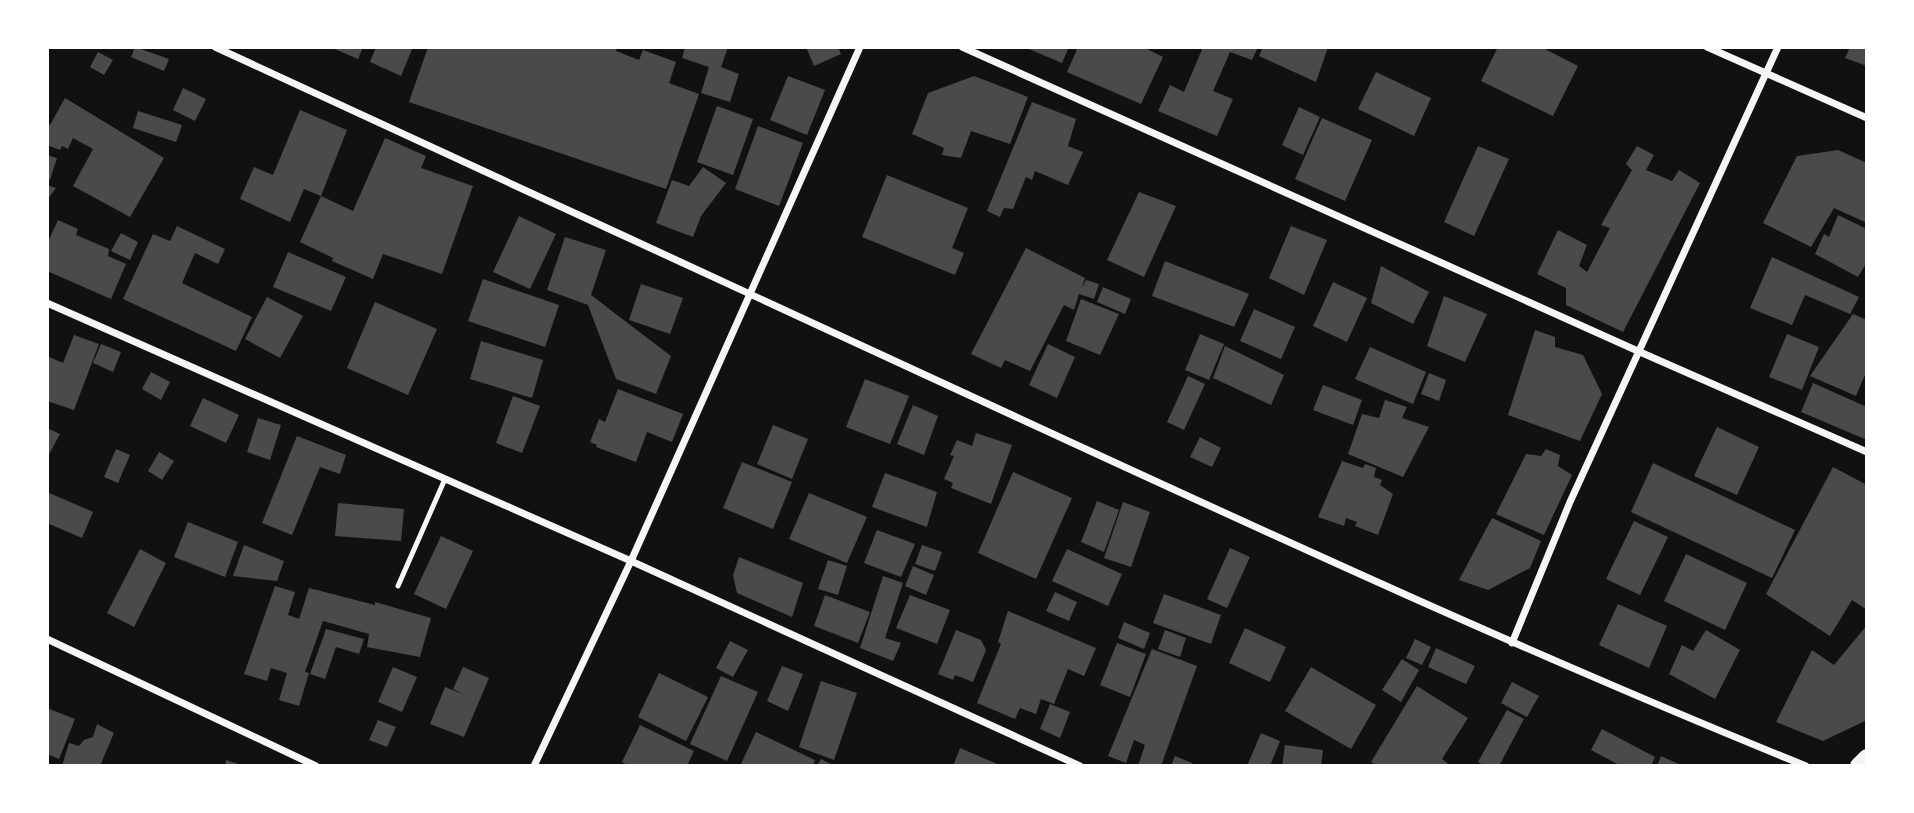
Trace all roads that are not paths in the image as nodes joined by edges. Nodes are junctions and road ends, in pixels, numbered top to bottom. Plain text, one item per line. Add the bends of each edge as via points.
1 (215, 47) edge
2 (860, 47) edge
3 (962, 47) edge
4 (1707, 47) edge
5 (1778, 47) edge
6 (1766, 74) junction
7 (1867, 118) edge
8 (749, 294) junction
9 (47, 303) edge
10 (1640, 352) junction
11 (1867, 452) edge
12 (445, 479) junction
13 (631, 561) junction
14 (398, 586) dead end
15 (47, 639) edge
16 (1512, 643) junction
17 (1867, 758) edge
18 (316, 766) edge
19 (534, 766) edge
20 (1080, 766) edge
21 (1806, 766) edge
22 (1859, 766) edge

1 - 8 street
2 - 8 street
3 - 10 street
4 - 6 street
5 - 6 street
6 - 7 street
6 - 10 street
8 - 13 street
8 - 16 street
9 - 12 street
10 - 11 street
10 - 16 street via 1570,502
12 - 13 street
12 - 14 lane
13 - 19 street
13 - 20 street
15 - 18 street
16 - 21 street
17 - 22 main road

